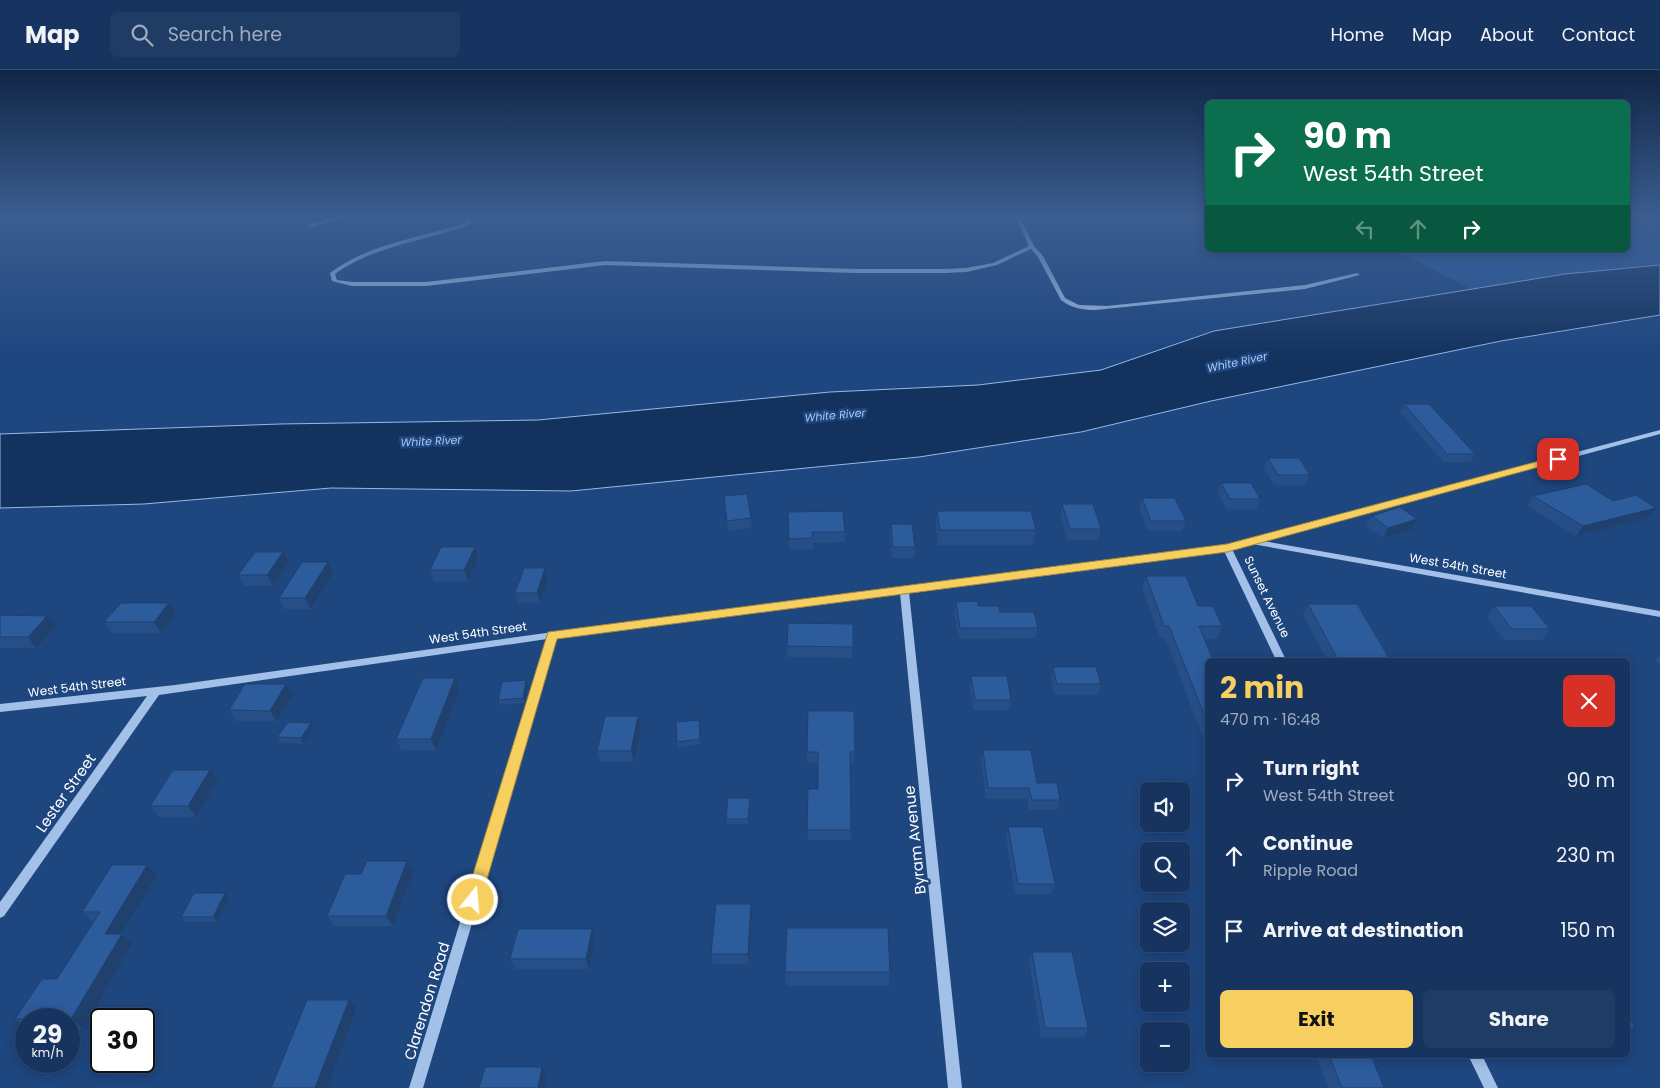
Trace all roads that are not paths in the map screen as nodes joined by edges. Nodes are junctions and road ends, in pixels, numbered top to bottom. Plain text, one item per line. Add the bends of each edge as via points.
1 (351, 263) edge
2 (998, 263) edge
3 (1043, 263) edge
4 (1357, 274) dead end
5 (1660, 432) edge
6 (1251, 542) junction
7 (1227, 548) junction
8 (904, 590) junction
9 (1660, 614) edge
10 (552, 636) junction
11 (1280, 658) edge
12 (156, 691) junction
13 (0, 708) edge
14 (0, 912) edge
15 (1476, 1058) edge
16 (416, 1088) edge
17 (955, 1088) edge
18 (1491, 1088) edge

1 - 2 street via 332,274 335,281 426,284 605,263 856,272 966,270
3 - 4 street via 1063,299 1082,308 1305,287
5 - 6 street, West 54th Street
6 - 7 street, West 54th Street
6 - 9 street, West 54th Street
7 - 8 street, West 54th Street
7 - 11 street, Sunset Avenue
8 - 10 street, West 54th Street
8 - 17 street, Byram Avenue
10 - 12 street, West 54th Street
10 - 16 street, Clarendon Road
12 - 13 street, West 54th Street
12 - 14 street, Lester Street
15 - 18 street

